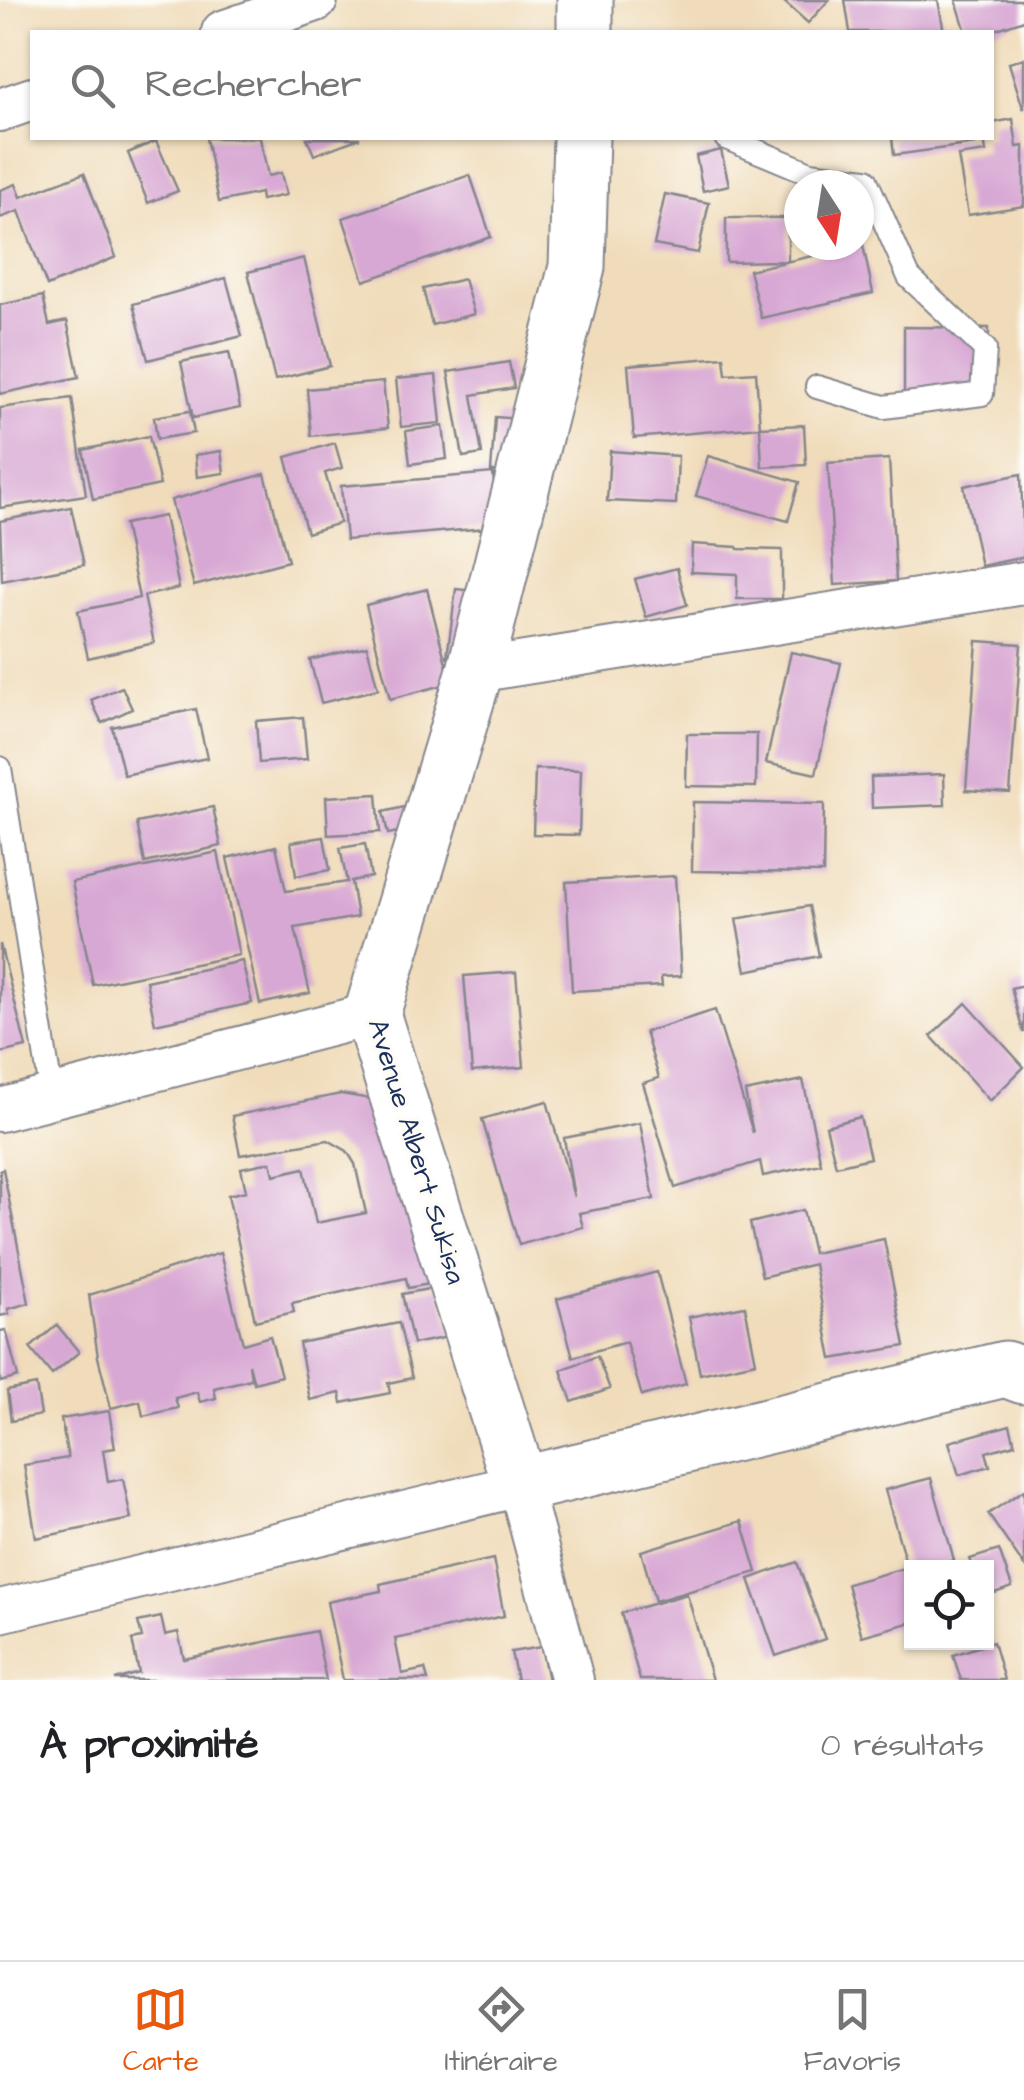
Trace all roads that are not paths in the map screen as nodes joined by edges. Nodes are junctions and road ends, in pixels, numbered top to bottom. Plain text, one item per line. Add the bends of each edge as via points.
1 (316, 0) edge
2 (586, 0) edge
3 (229, 30) edge
4 (584, 30) edge
5 (30, 100) edge
6 (0, 110) edge
7 (581, 140) edge
8 (731, 140) edge
9 (817, 387) dead end
10 (1024, 583) edge
11 (475, 670) junction
12 (0, 768) edge
13 (372, 1014) junction
14 (52, 1096) junction
15 (0, 1110) edge
16 (1024, 1376) edge
17 (520, 1485) junction
18 (0, 1611) edge
19 (572, 1680) edge

1 - 3 street
2 - 4 street
5 - 6 street
7 - 11 street, Avenue Albert Sukisa via 577,267
8 - 9 lane via 810,173 866,180 909,277 985,349 982,394 884,408
10 - 11 street
11 - 13 street, Avenue Albert Sukisa
12 - 14 lane
13 - 14 street
13 - 17 street, Avenue Albert Sukisa
14 - 15 street
16 - 17 street via 1005,1369
17 - 18 street
17 - 19 street

